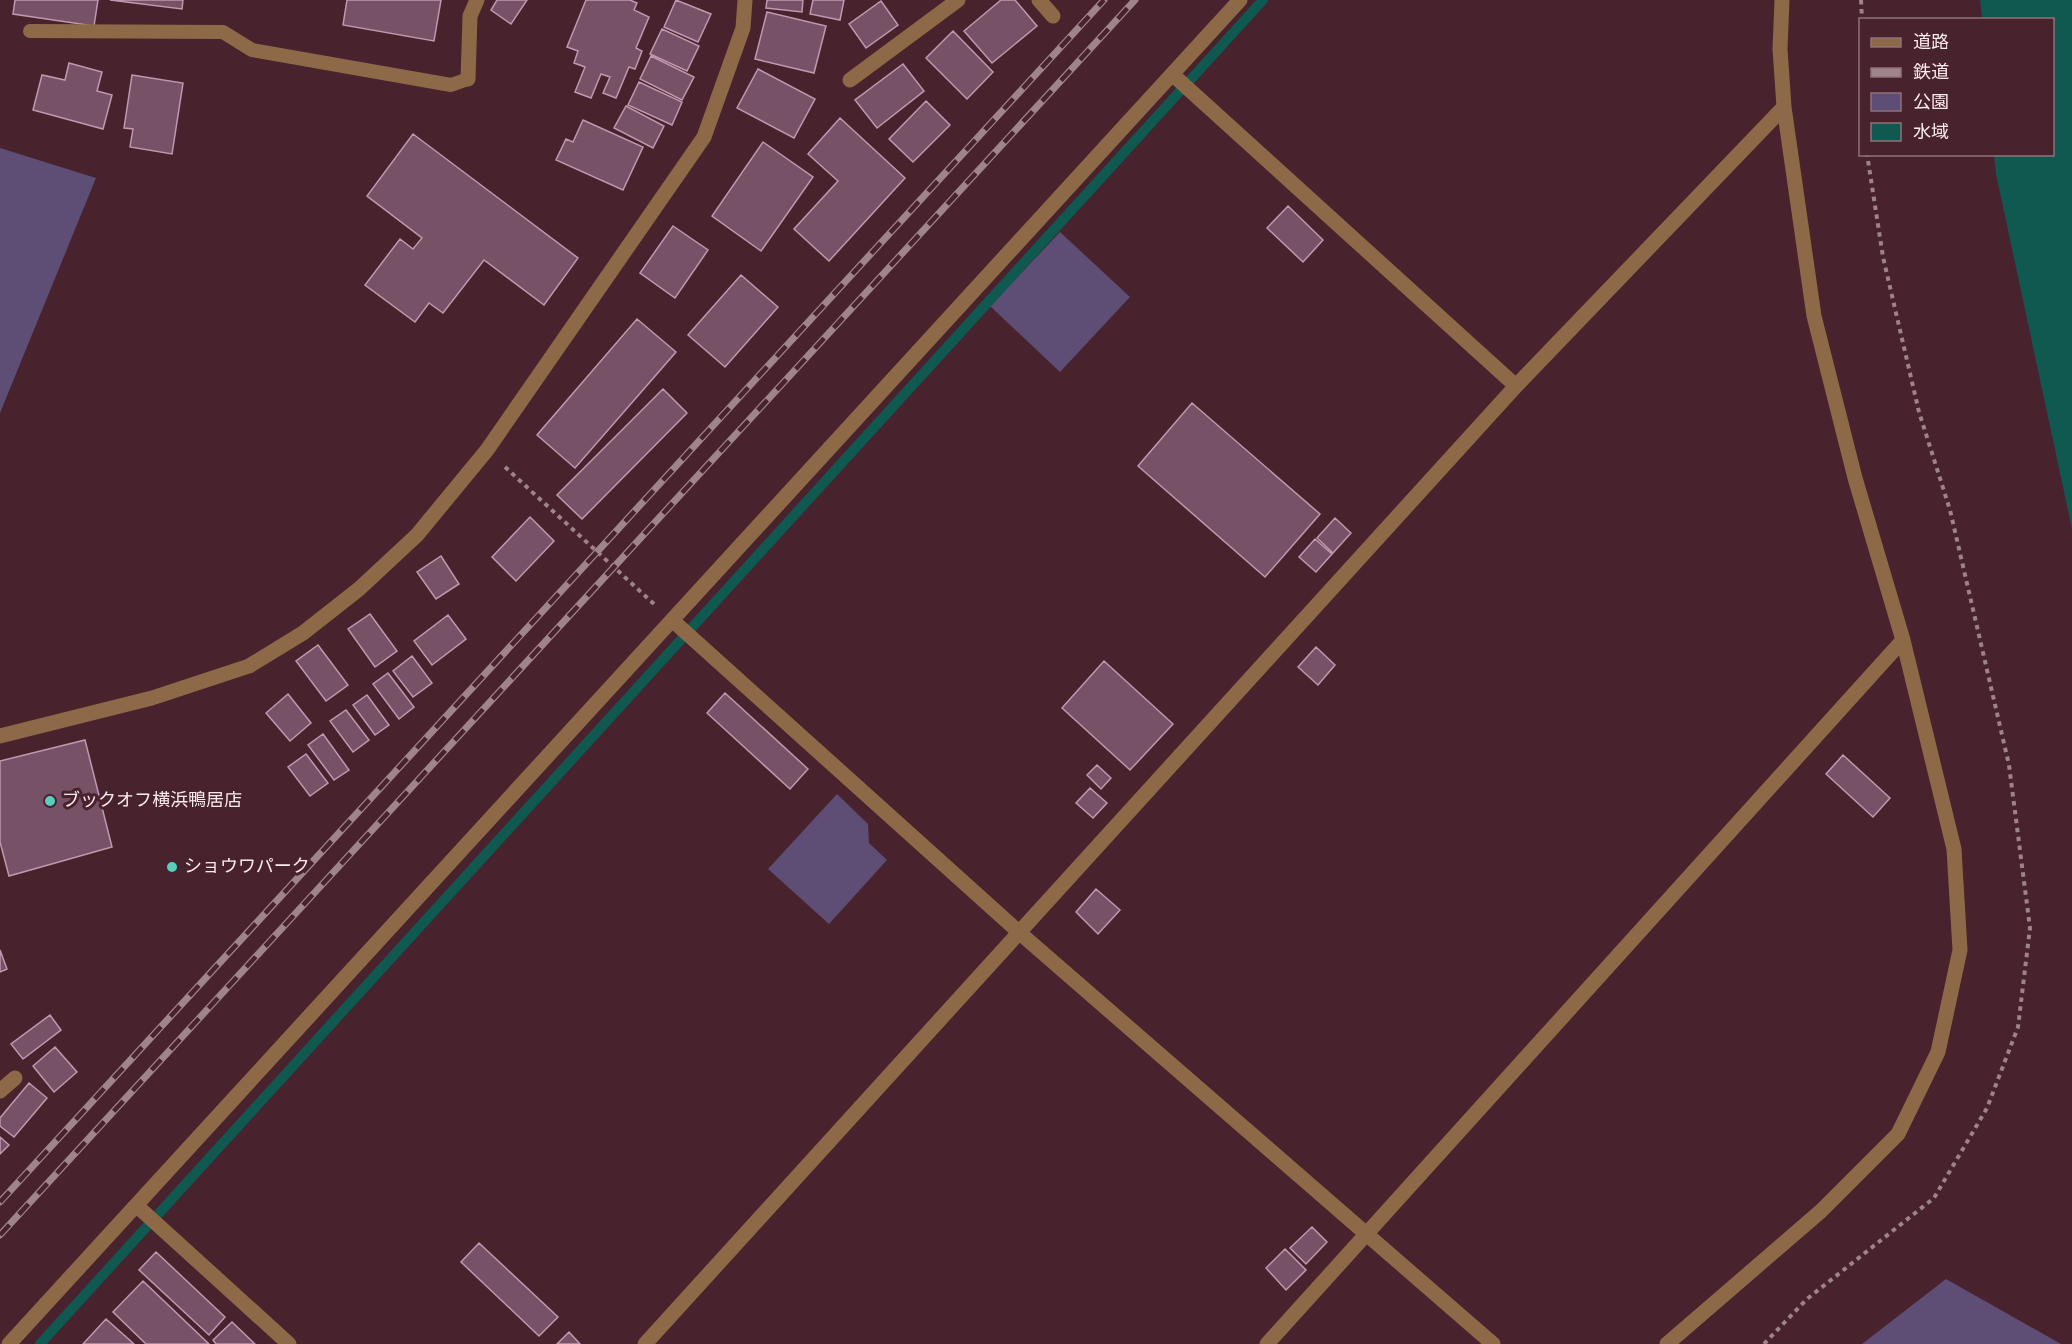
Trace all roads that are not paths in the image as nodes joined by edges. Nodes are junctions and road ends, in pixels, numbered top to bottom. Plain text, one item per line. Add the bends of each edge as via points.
1 (477, 0) edge
2 (745, 0) edge
3 (958, 0) edge
4 (1039, 0) edge
5 (1240, 0) edge
6 (1782, 0) edge
7 (1053, 16) dead end
8 (30, 31) dead end
9 (1173, 75) junction
10 (468, 79) joint
11 (850, 80) dead end
12 (1784, 107) junction
13 (1516, 386) junction
14 (674, 622) junction
15 (1902, 640) junction
16 (0, 736) edge
17 (1021, 934) junction
18 (15, 1078) dead end
19 (0, 1091) edge
20 (140, 1208) junction
21 (1365, 1235) junction
22 (9, 1344) edge
23 (289, 1344) edge
24 (645, 1344) edge
25 (1267, 1344) edge
26 (1492, 1344) edge
27 (1667, 1344) edge

1 - 10 street via 470,16
2 - 16 street via 743,28 704,137 487,450 417,535 359,589 303,633 249,666 152,698
3 - 11 street
4 - 7 street
5 - 9 street
6 - 12 street
8 - 10 lane via 223,32 252,50 451,85
9 - 13 street
9 - 14 street
12 - 13 street
12 - 15 street via 1814,316
13 - 17 street
14 - 17 street
14 - 20 street
15 - 21 street
15 - 27 street via 1954,849 1960,950 1938,1052 1898,1134 1821,1211
17 - 21 street
17 - 24 street
18 - 19 street
20 - 22 street
20 - 23 street
21 - 25 street
21 - 26 street

